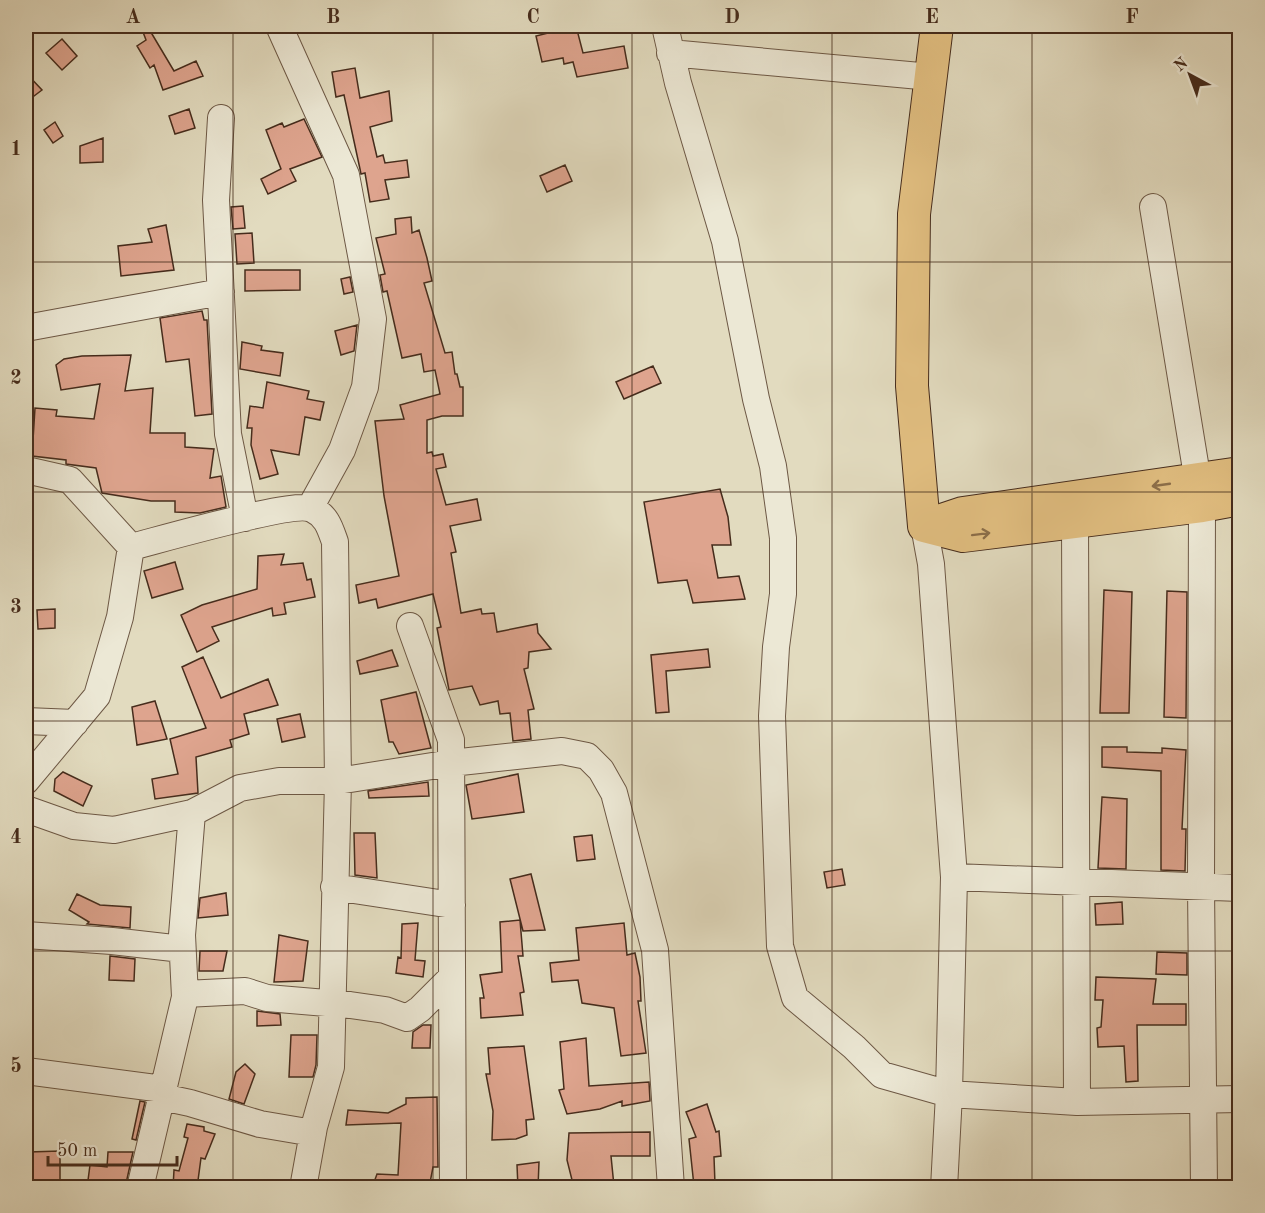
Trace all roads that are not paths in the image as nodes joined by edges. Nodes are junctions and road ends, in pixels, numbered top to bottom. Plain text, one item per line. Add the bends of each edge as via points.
1 (279, 26) edge
2 (665, 26) edge
3 (936, 26) edge
4 (670, 54) junction
5 (930, 77) junction
6 (221, 118) dead end
7 (1153, 207) dead end
8 (221, 292) junction
9 (26, 328) edge
10 (26, 470) edge
11 (1239, 473) edge
12 (1200, 493) junction
13 (1239, 499) edge
14 (310, 508) junction
15 (246, 518) junction
16 (1075, 522) junction
17 (924, 526) junction
18 (131, 547) junction
19 (410, 626) dead end
20 (26, 721) edge
21 (75, 723) junction
22 (451, 763) junction
23 (26, 781) edge
24 (338, 781) junction
25 (26, 809) edge
26 (192, 813) junction
27 (954, 877) junction
28 (1074, 883) junction
29 (1201, 886) junction
30 (334, 887) junction
31 (1239, 888) edge
32 (452, 905) junction
33 (26, 935) edge
34 (182, 949) junction
35 (452, 977) junction
36 (185, 993) junction
37 (330, 1001) junction
38 (26, 1071) edge
39 (163, 1093) junction
40 (949, 1094) junction
41 (1239, 1099) edge
42 (1204, 1100) junction
43 (1077, 1102) junction
44 (313, 1133) junction
45 (140, 1188) edge
46 (303, 1188) edge
47 (453, 1188) edge
48 (671, 1188) edge
49 (944, 1188) edge
50 (1204, 1188) edge

1 - 14 street via 346,175 373,319 365,387 342,450
2 - 4 street
3 - 5 main road
4 - 5 street
4 - 40 street via 725,241 773,466 783,538 783,594 772,716 780,946 795,998 882,1075
5 - 17 main road via 914,214 912,386
6 - 8 street via 216,200
7 - 12 street
8 - 9 street
8 - 15 street via 228,434
10 - 18 street via 70,480
11 - 12 main road
12 - 13 main road
12 - 16 main road
12 -> 17 main road via 963,513
12 - 29 street
14 - 15 street
14 - 24 street via 326,517 335,542
15 - 18 street
17 -> 16 main road via 963,536
16 - 28 street
17 - 27 street via 931,564
18 - 21 street via 120,617 97,696
19 - 22 street via 451,740
20 - 21 street
21 - 23 street
22 - 24 street
22 - 32 street
22 - 48 street via 562,751 587,756 601,770 614,793 655,950
24 - 26 street via 279,781 240,788
24 - 30 street
25 - 26 street via 74,826 114,830
26 - 34 street
27 - 28 street
27 - 40 street
28 - 29 street
28 - 43 street
29 - 31 street
29 - 42 street
30 - 32 street
30 - 37 street
32 - 35 street
33 - 34 street
34 - 36 street
35 - 37 street via 407,1018 385,1010
35 - 47 street
36 - 37 street via 245,991 267,998
36 - 39 street
37 - 44 street via 331,1067
38 - 39 street
39 - 44 street via 260,1124
39 - 45 street
40 - 43 street
40 - 49 street
41 - 42 street
42 - 43 street
42 - 50 street
44 - 46 street

